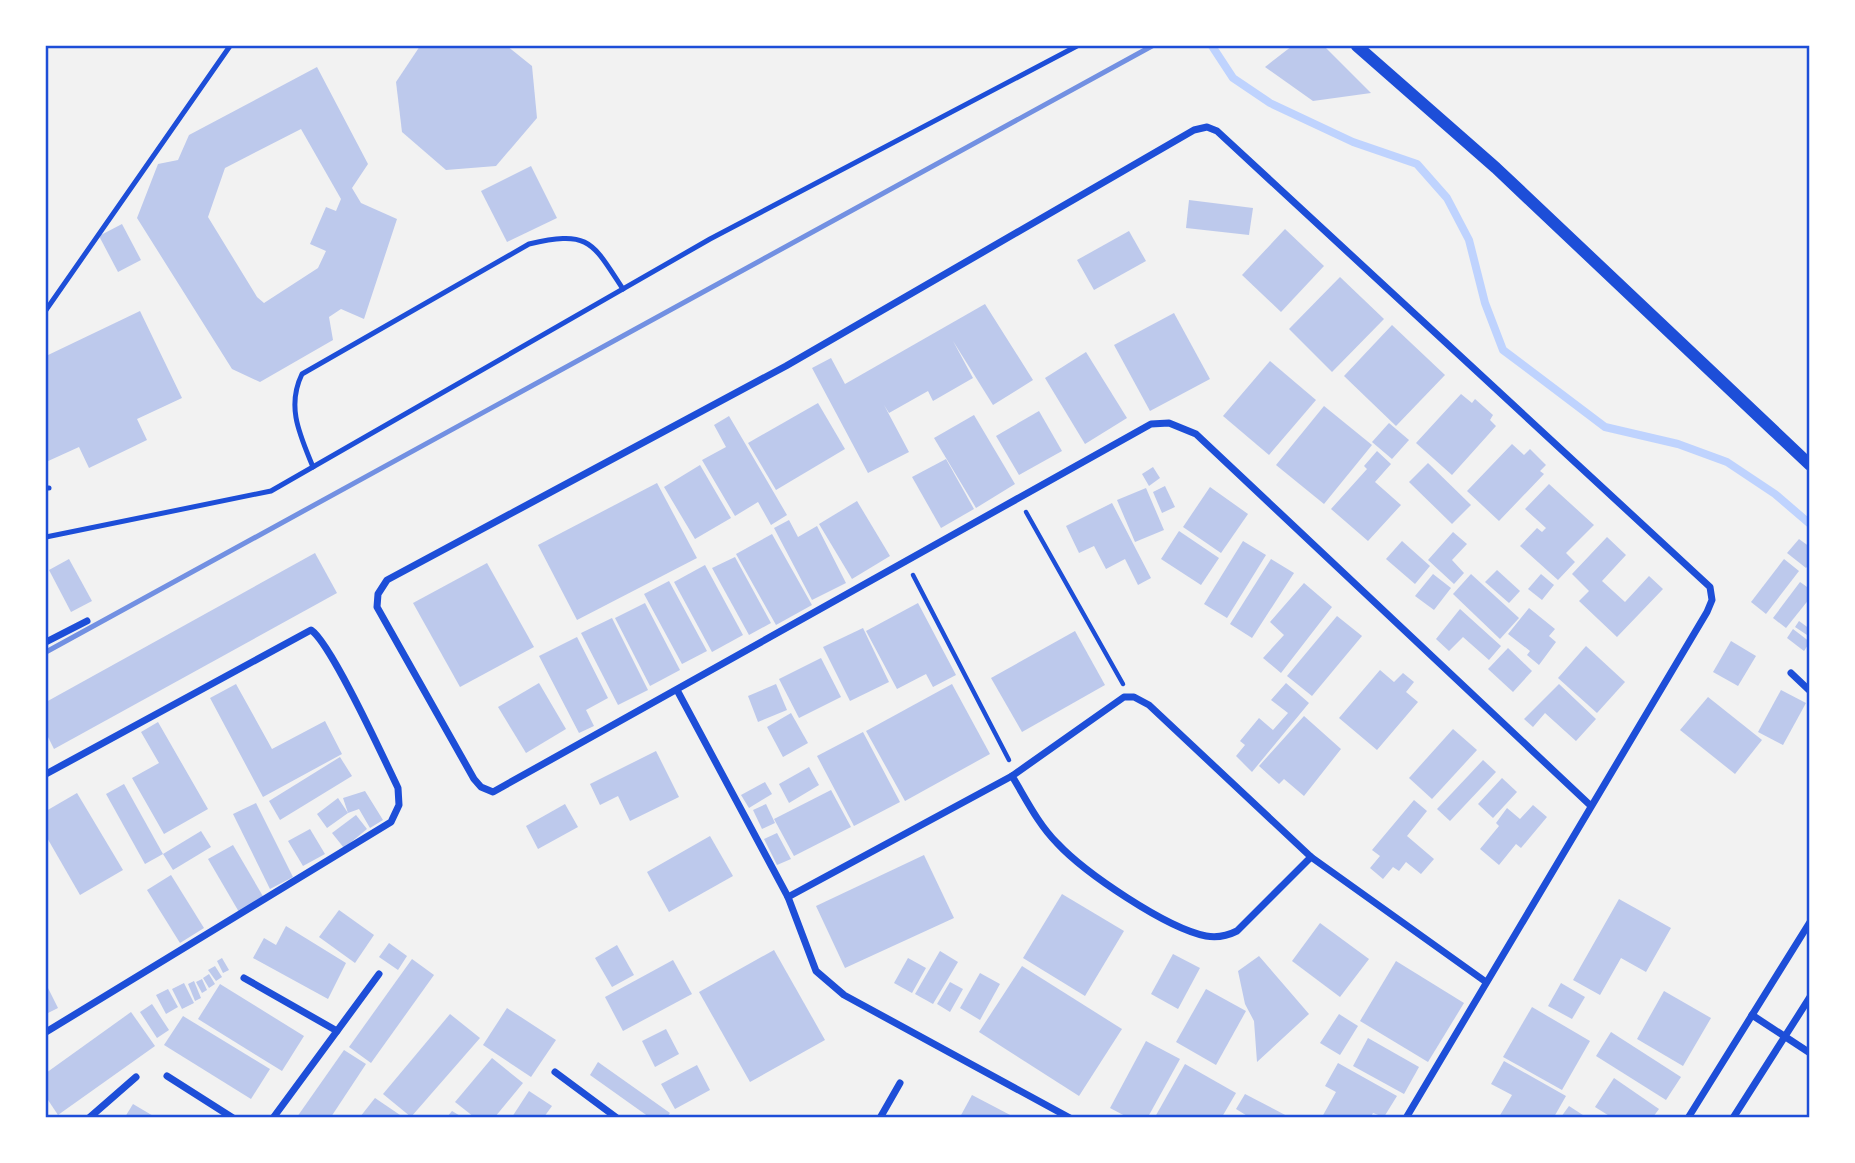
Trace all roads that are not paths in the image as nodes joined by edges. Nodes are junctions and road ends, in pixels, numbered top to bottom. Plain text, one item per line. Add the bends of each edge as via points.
1 (230, 46) edge
2 (1077, 46) edge
3 (1357, 46) edge
4 (623, 289) junction
5 (46, 310) edge
6 (1810, 466) edge
7 (313, 467) junction
8 (46, 537) edge
9 (87, 621) dead end
10 (46, 642) edge
11 (1791, 673) dead end
12 (677, 690) junction
13 (1810, 691) edge
14 (46, 774) edge
15 (1014, 775) junction
16 (1591, 806) junction
17 (1311, 857) junction
18 (788, 897) junction
19 (1810, 922) edge
20 (379, 974) dead end
21 (244, 978) dead end
22 (1486, 982) junction
23 (1810, 997) edge
24 (1752, 1015) junction
25 (337, 1031) junction
26 (46, 1032) edge
27 (1785, 1036) junction
28 (1810, 1053) edge
29 (555, 1072) dead end
30 (167, 1076) dead end
31 (136, 1077) dead end
32 (900, 1083) dead end
33 (89, 1118) edge
34 (233, 1118) edge
35 (273, 1118) edge
36 (617, 1118) edge
37 (880, 1118) edge
38 (1070, 1118) edge
39 (1406, 1118) edge
40 (1688, 1118) edge
41 (1733, 1118) edge

1 - 5 lane
2 - 4 lane
3 - 6 street via 1496,168
4 - 7 lane
4 - 7 lane via 594,246 555,238 529,244 326,360 302,374 294,389 294,418
7 - 8 lane via 271,491
9 - 10 street
11 - 13 street
12 - 16 street via 1151,424 1181,426 1196,434
12 - 16 street via 493,792 474,779 377,607 378,594 387,580 786,366 1194,130 1207,127 1217,131 1710,587 1712,600
12 - 18 street
14 - 26 street via 311,630 337,666 398,788 399,805 391,822
15 - 17 street via 1130,697 1149,705
15 - 17 street via 1043,828 1084,867 1135,902 1203,936 1221,937 1237,931
15 - 18 street
16 - 22 street
17 - 22 street
18 - 38 street via 816,971 830,985
19 - 24 street
20 - 25 street
21 - 25 street
22 - 39 street
23 - 27 street
24 - 27 street
24 - 40 street
25 - 35 street
27 - 28 street
27 - 41 street
29 - 36 street
30 - 34 street
31 - 33 street
32 - 37 street

